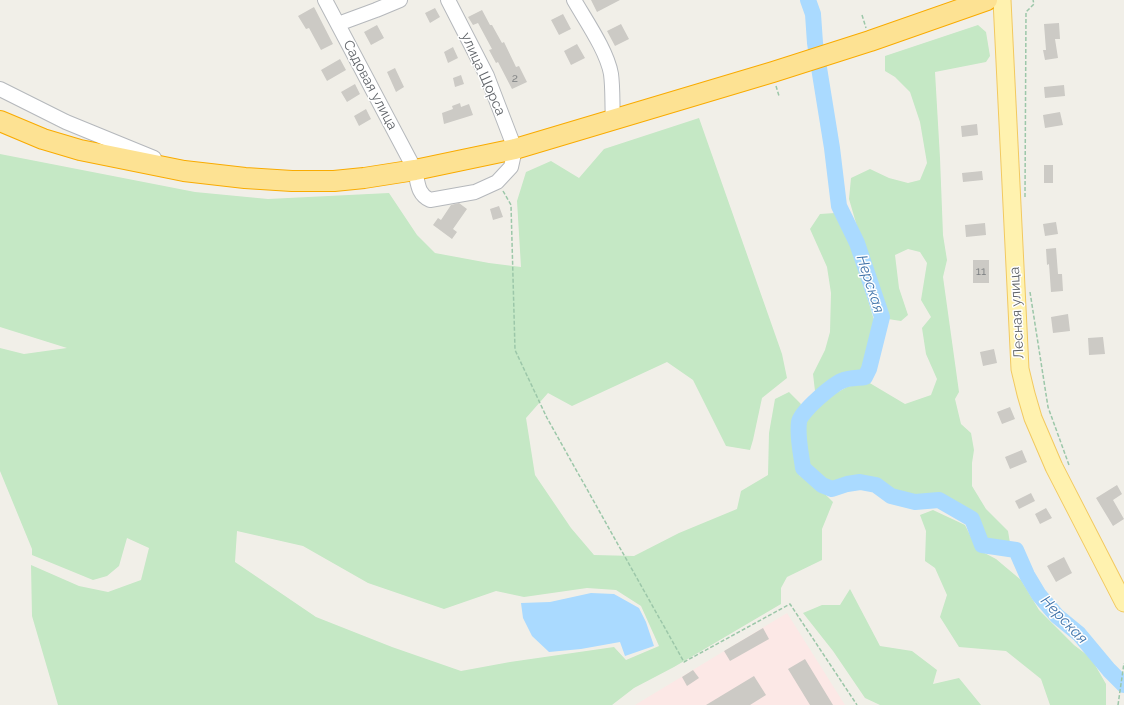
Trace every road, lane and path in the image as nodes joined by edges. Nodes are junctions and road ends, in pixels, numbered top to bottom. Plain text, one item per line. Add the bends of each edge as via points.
1 (325, 0) edge
2 (400, 0) edge
3 (448, 0) edge
4 (574, 0) edge
5 (987, 0) edge
6 (1002, 0) edge
7 (1033, 0) edge
8 (338, 24) junction
9 (0, 89) edge
10 (613, 120) junction
11 (0, 121) edge
12 (515, 149) junction
13 (415, 170) junction
14 (184, 171) junction
15 (498, 182) junction
16 (1026, 199) dead end
17 (1030, 292) dead end
18 (1069, 465) dead end
19 (1124, 602) edge
20 (1124, 663) edge
21 (857, 705) edge
22 (1118, 705) edge

1 - 8 street, Садовая улица
2 - 8 street
3 - 12 street, улица Щорса via 487,76
4 - 10 street via 608,62
5 - 10 highway via 870,41
6 - 19 main road, Лесная улица via 1020,370 1033,418 1054,467
7 - 16 path via 1034,4 1026,12
8 - 13 street, Садовая улица
9 - 14 street via 66,122
10 - 12 highway
11 - 14 highway via 43,139 80,150
12 - 13 highway
12 - 15 street via 511,167
13 - 14 highway via 334,182 245,178
13 - 15 street, Садовая улица via 420,191 430,200 475,192
15 - 21 path via 511,205 515,350 547,418 684,662 790,604
17 - 18 path via 1048,407
20 - 22 path

